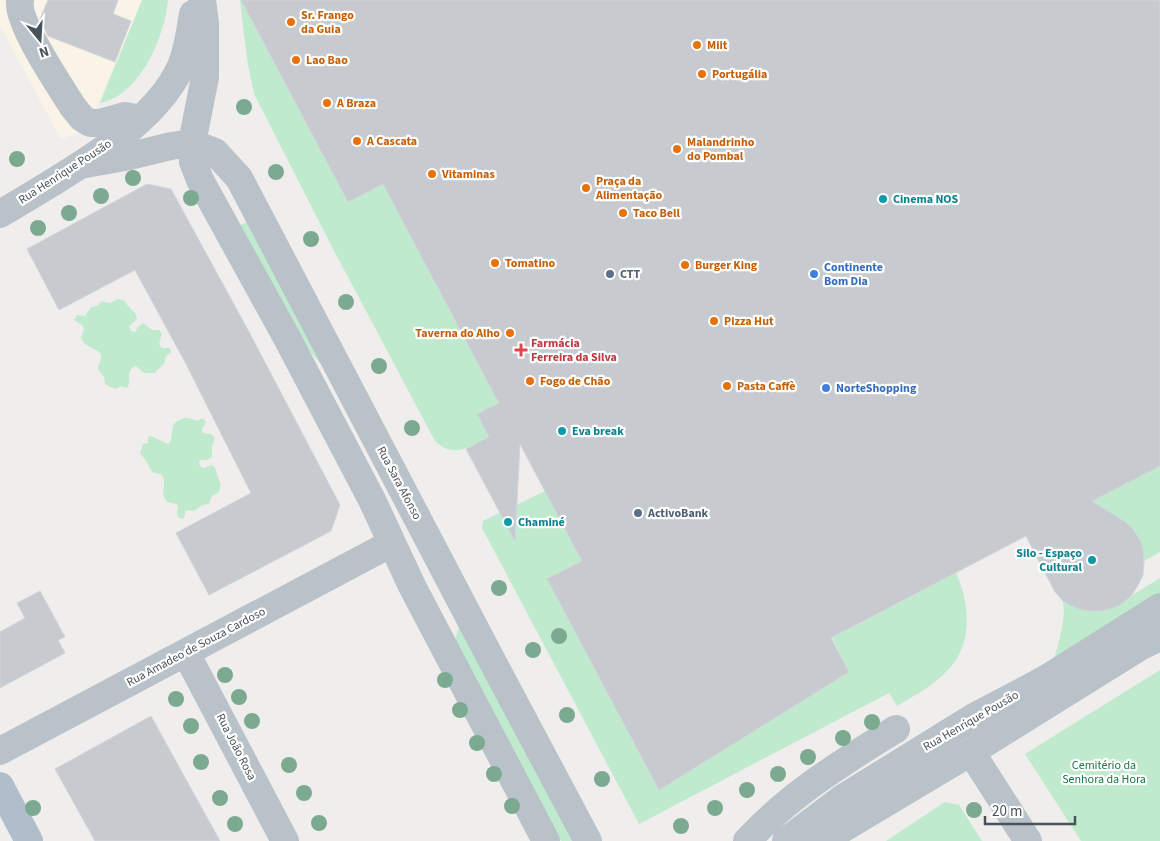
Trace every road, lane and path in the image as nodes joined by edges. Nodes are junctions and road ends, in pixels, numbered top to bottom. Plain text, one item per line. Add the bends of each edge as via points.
1 (20, 0) edge
2 (194, 0) edge
3 (202, 0) edge
4 (140, 119) junction
5 (192, 143) junction
6 (80, 165) junction
7 (0, 214) edge
8 (392, 543) junction
9 (1160, 607) edge
10 (1160, 637) edge
11 (186, 653) junction
12 (896, 729) dead end
13 (0, 752) edge
14 (971, 752) junction
15 (0, 786) edge
16 (29, 841) edge
17 (285, 841) edge
18 (546, 841) edge
19 (588, 841) edge
20 (747, 841) edge
21 (786, 841) edge
22 (822, 841) edge
23 (1028, 841) edge

1 - 4 street via 24,22 82,118 90,123 125,116
2 - 4 street, Rua Henrique Pousão via 182,66 170,87
3 - 5 street via 205,77
4 - 6 street, Rua Henrique Pousão
5 - 6 street
5 - 8 street via 193,162 200,180 291,346
5 - 19 street, Rua Sara Afonso via 215,152 239,178
6 - 7 street, Rua Henrique Pousão
8 - 11 street, Rua Amadeo de Souza Cardoso
8 - 18 street
9 - 21 street, Rua Henrique Pousão via 1044,680 974,717 897,764 843,798
10 - 14 street, Rua Henrique Pousão
11 - 13 street, Rua Amadeo de Souza Cardoso
11 - 17 street, Rua João Rosa
12 - 20 street via 817,780 759,827
14 - 22 street, Rua Henrique Pousão
14 - 23 street
15 - 16 main road

